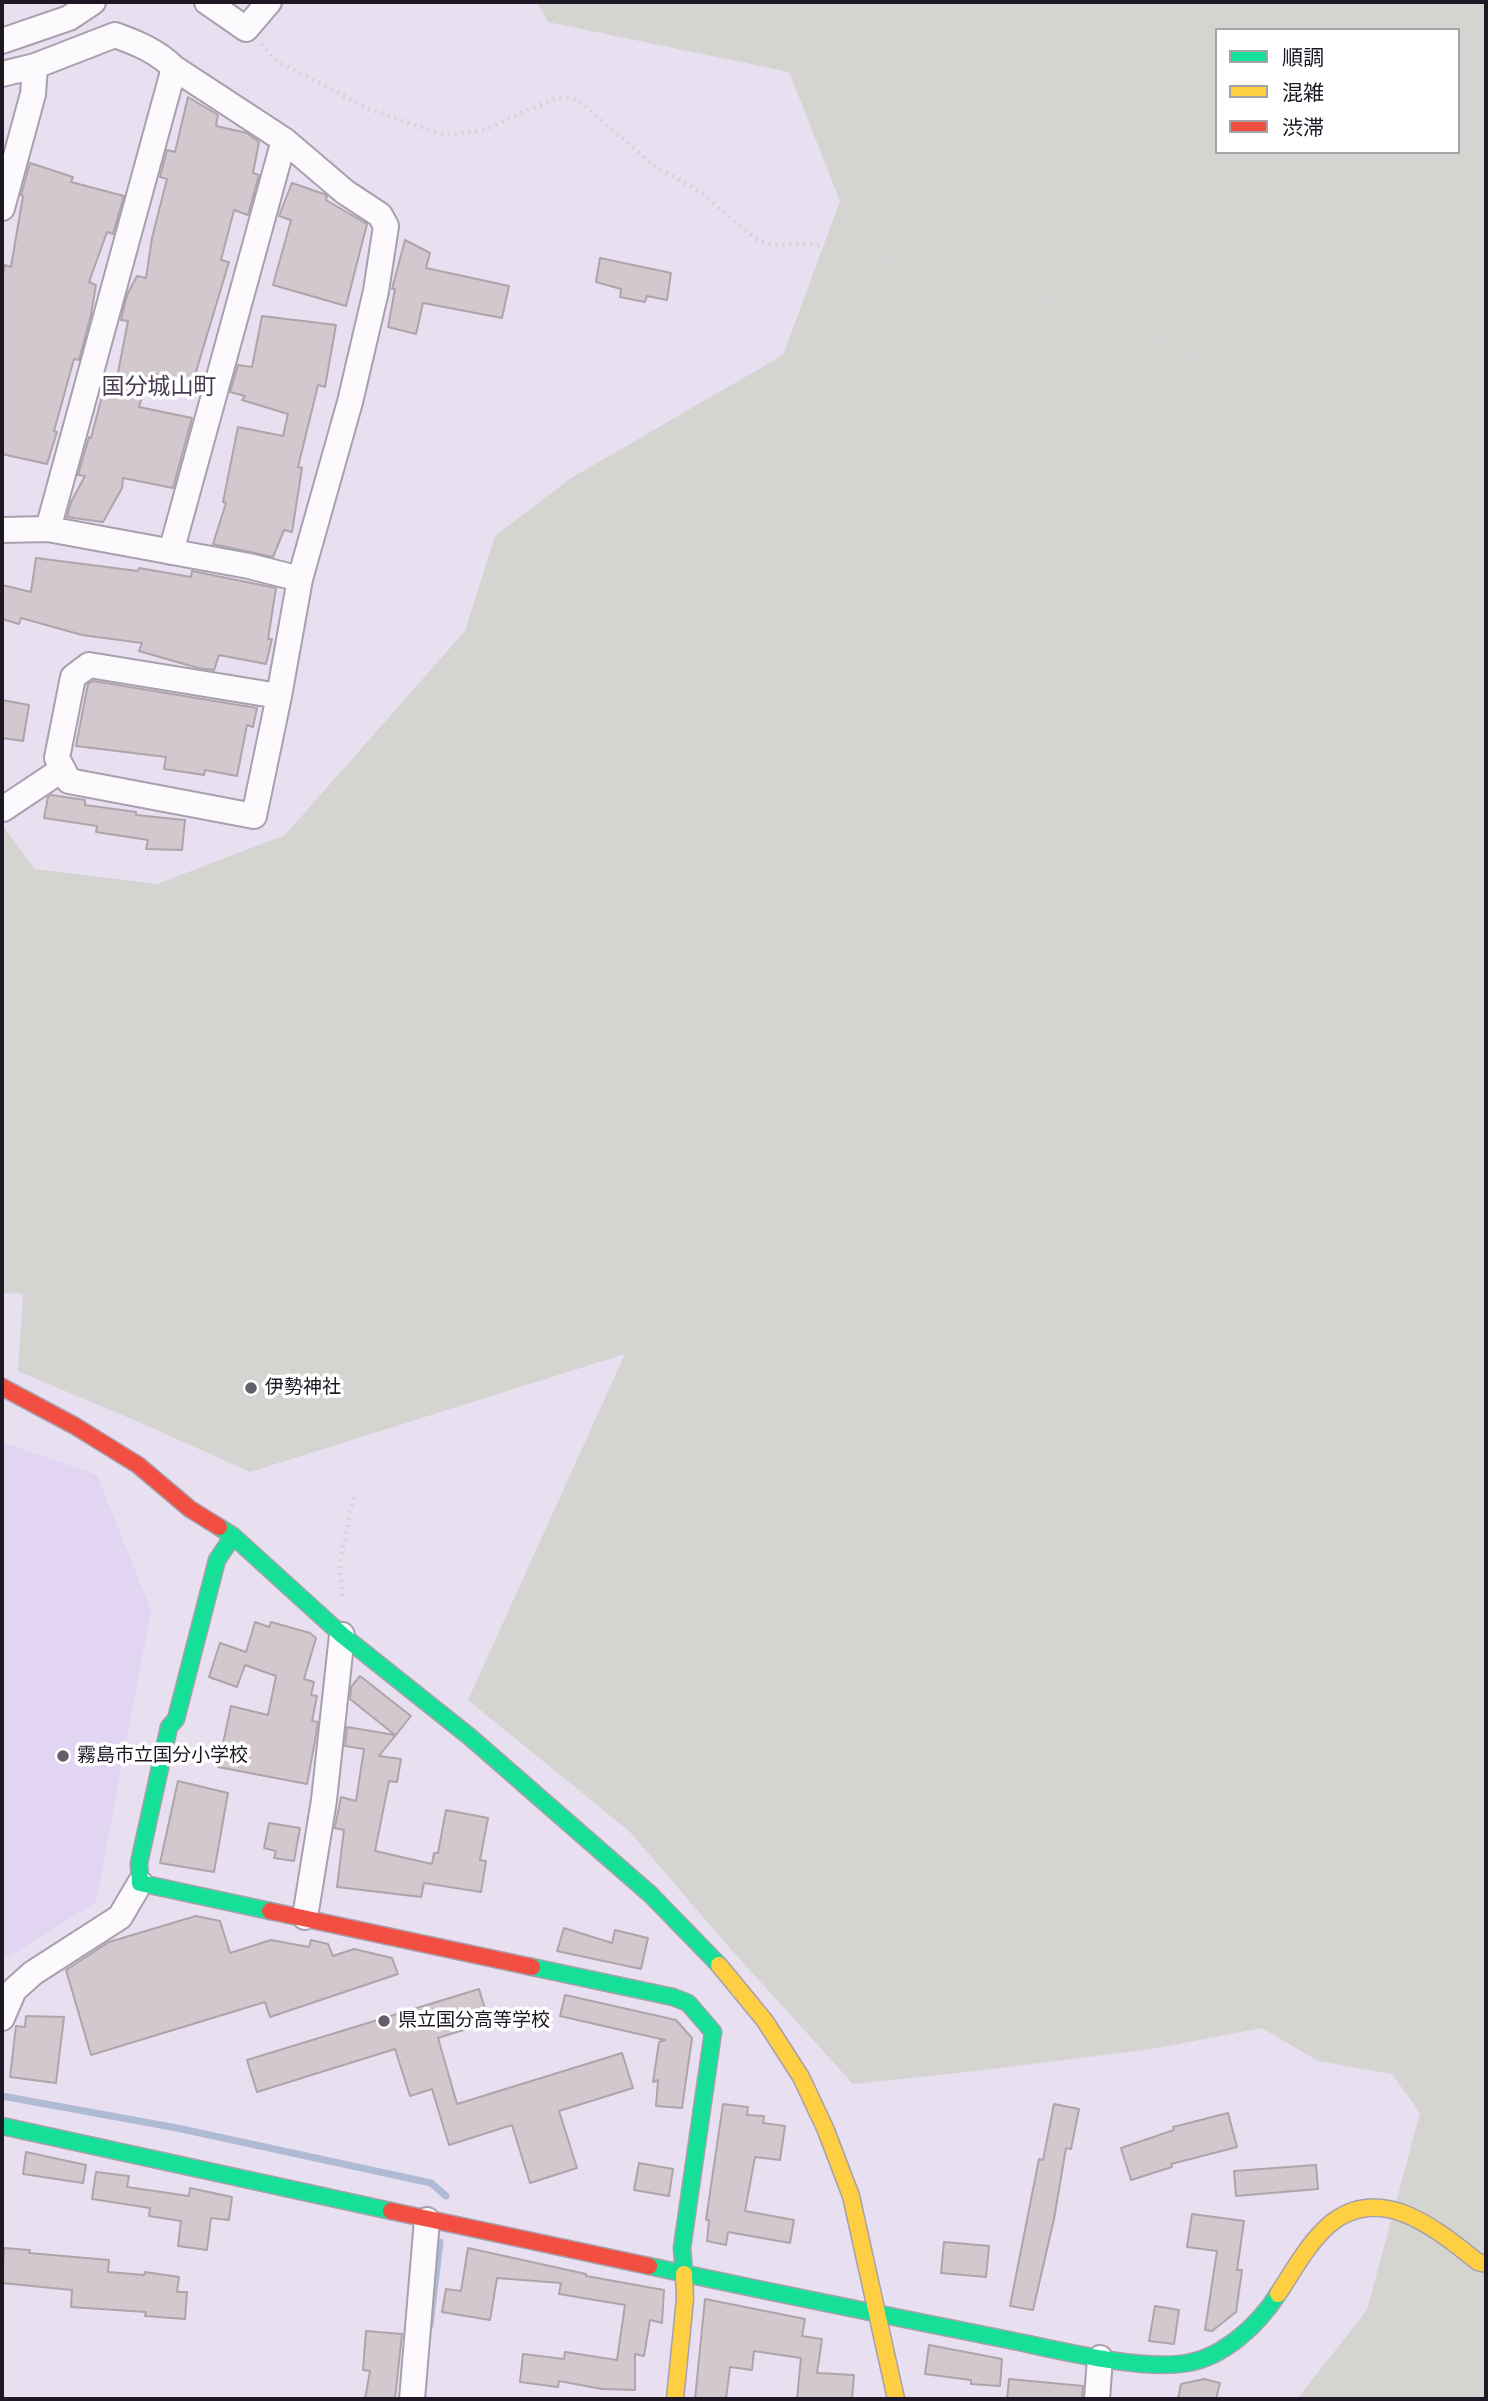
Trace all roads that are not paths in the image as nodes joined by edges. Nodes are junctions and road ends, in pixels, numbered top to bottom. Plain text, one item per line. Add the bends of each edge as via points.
1 (93, 2) edge
2 (207, 2) edge
3 (269, 2) edge
4 (2, 41) edge
5 (36, 66) junction
6 (174, 68) junction
7 (2, 74) edge
8 (284, 140) junction
9 (2, 208) edge
10 (48, 529) junction
11 (2, 530) edge
12 (172, 552) junction
13 (300, 579) junction
14 (279, 696) junction
15 (63, 769) junction
16 (4, 809) edge
17 (2, 1387) edge
18 (233, 1536) junction
19 (342, 1635) junction
20 (140, 1883) junction
21 (305, 1917) junction
22 (2, 2018) edge
23 (2, 2126) edge
24 (427, 2220) junction
25 (1486, 2264) edge
26 (683, 2273) junction
27 (876, 2314) junction
28 (1100, 2358) junction
29 (412, 2399) edge
30 (675, 2399) edge
31 (895, 2399) edge
32 (1097, 2399) edge

1 - 4 street via 69,18
2 - 3 street via 246,29
5 - 6 street via 115,35 163,56
5 - 7 street
5 - 9 street via 33,94
6 - 8 street
6 - 10 street
8 - 12 street
8 - 13 street via 380,215 386,226 350,402
10 - 11 street
10 - 12 street
12 - 13 street
13 - 14 street
14 - 15 street via 89,665 73,677 57,758
14 - 15 street via 254,816 69,781
15 - 16 street
17 - 18 street via 138,1465 190,1509
18 - 19 street
18 - 20 street via 217,1560 176,1719 169,1727 139,1863
19 - 21 street via 324,1800
19 - 27 street via 470,1737 651,1895 720,1966 765,2021 801,2077 847,2185 867,2258
20 - 21 street
20 - 22 street via 120,1917 14,1990
21 - 26 street via 688,2003 713,2032 682,2248
23 - 24 street
24 - 26 street
24 - 29 street
25 - 28 street via 1398,2211 1356,2210 1328,2225 1260,2318 1226,2346 1182,2365
26 - 27 street
26 - 30 street via 685,2299
27 - 28 street
27 - 31 street
28 - 32 street

